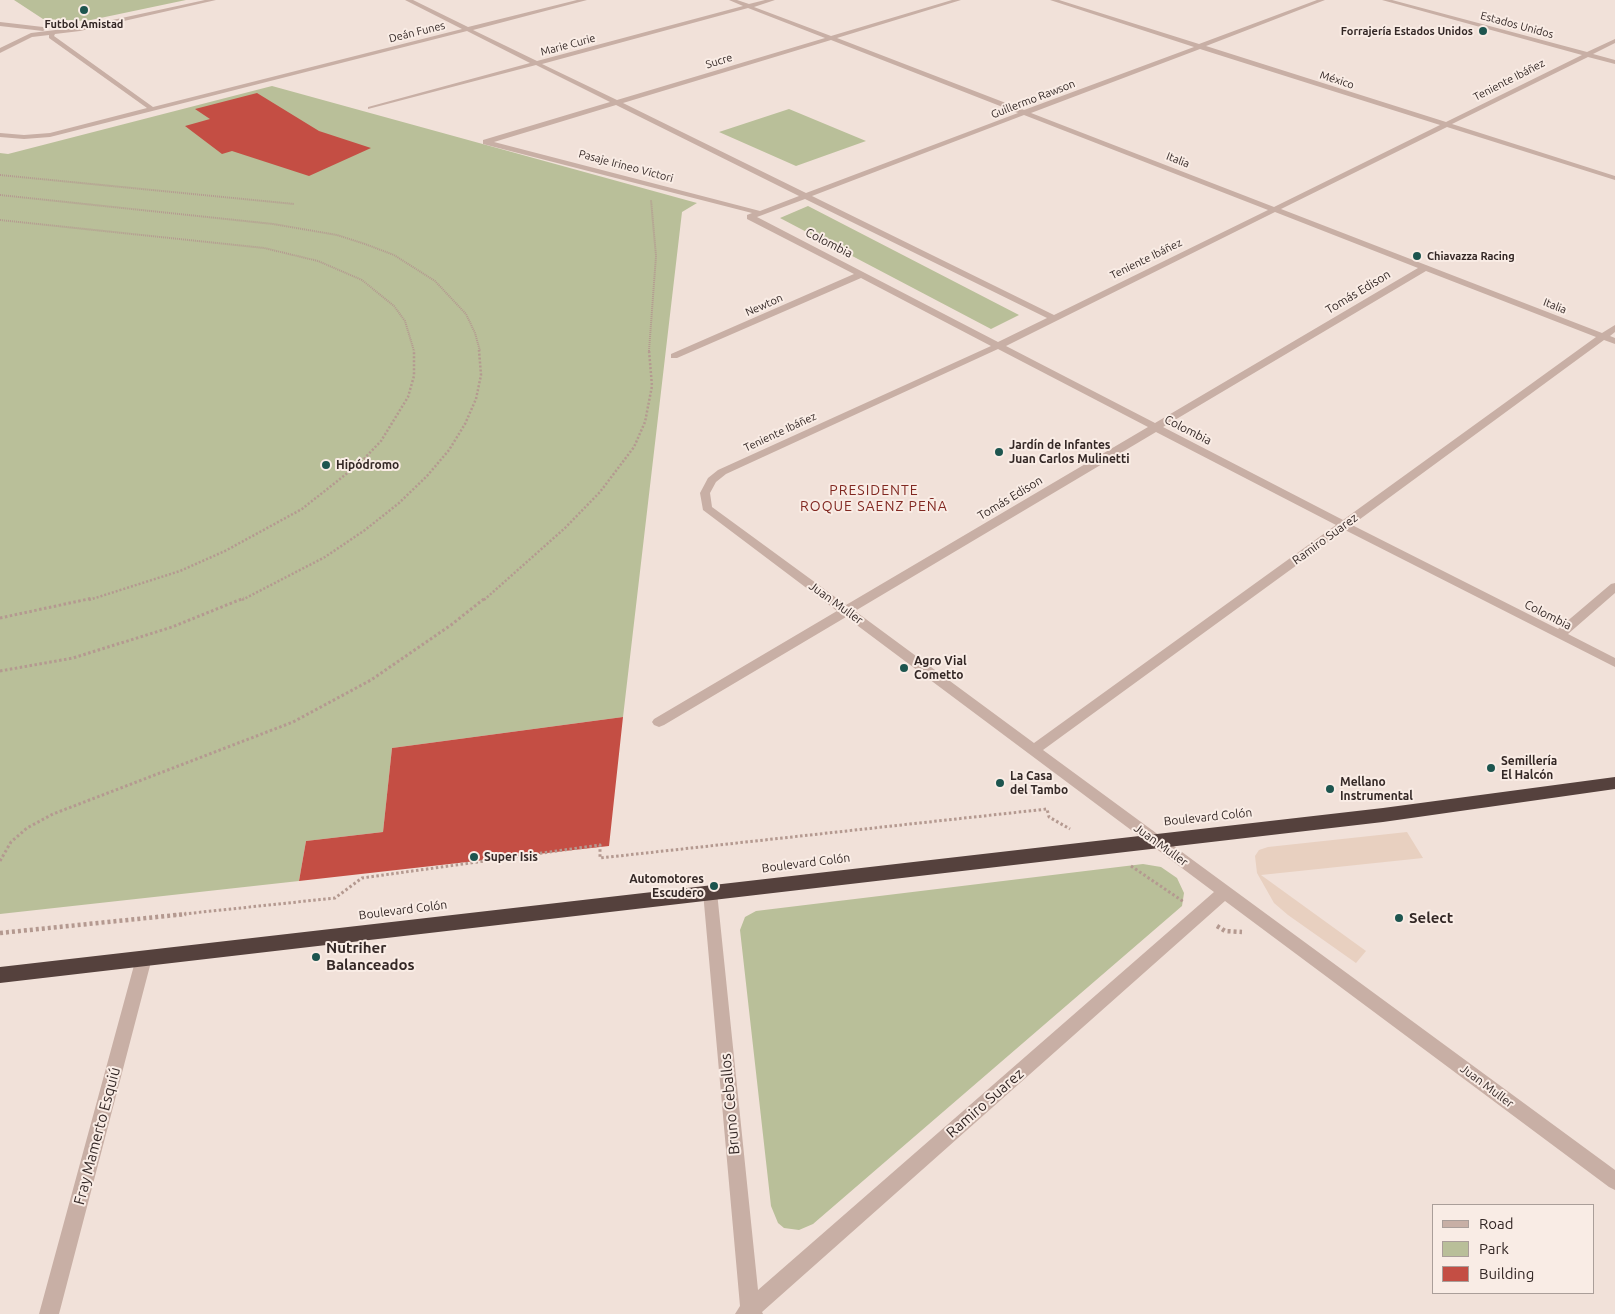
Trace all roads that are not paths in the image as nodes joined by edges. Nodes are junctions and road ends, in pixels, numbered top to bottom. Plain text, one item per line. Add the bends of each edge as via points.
1 (213, 0) edge
2 (408, 0) edge
3 (584, 0) edge
4 (732, 0) edge
5 (772, 0) edge
6 (958, 0) edge
7 (1053, 0) edge
8 (1322, 0) edge
9 (1385, 0) edge
10 (748, 6) junction
11 (0, 24) edge
12 (469, 30) junction
13 (53, 31) junction
14 (830, 39) junction
15 (1615, 42) edge
16 (1199, 47) junction
17 (0, 50) edge
18 (1587, 55) junction
19 (1615, 62) edge
20 (537, 63) junction
21 (615, 102) junction
22 (370, 108) dead end
23 (152, 110) junction
24 (1025, 113) junction
25 (1446, 125) junction
26 (0, 135) edge
27 (486, 142) joint
28 (1615, 178) edge
29 (805, 196) junction
30 (1276, 210) junction
31 (755, 215) junction
32 (1426, 268) junction
33 (862, 274) junction
34 (1053, 318) junction
35 (1615, 328) edge
36 (1603, 336) junction
37 (1615, 341) edge
38 (1000, 345) junction
39 (674, 356) dead end
40 (1156, 428) junction
41 (708, 508) joint
42 (1344, 525) junction
43 (1615, 587) edge
44 (847, 611) junction
45 (1559, 635) junction
46 (1615, 663) edge
47 (659, 722) dead end
48 (1034, 750) junction
49 (1615, 783) edge
50 (1154, 840) junction
51 (710, 892) junction
52 (1225, 892) junction
53 (144, 958) junction
54 (0, 975) edge
55 (1615, 1181) edge
56 (749, 1313) edge
57 (49, 1314) edge

1 - 13 street via 80,29
2 - 12 street
3 - 12 street, Deán Funes
4 - 10 street, Italia
5 - 10 street, Marie Curie
6 - 14 street, Sucre
7 - 16 street, México
8 - 16 street, Guillermo Rawson
9 - 18 street, Estados Unidos
10 - 14 street, Italia
10 - 20 street, Marie Curie
11 - 13 street
12 - 20 street
12 - 23 street, Deán Funes
13 - 17 street via 31,35
13 - 23 street via 51,37
14 - 21 street, Sucre
14 - 24 street, Italia
15 - 18 street, Teniente Ibáñez
16 - 24 street, Guillermo Rawson
16 - 25 street, México
18 - 19 street, Estados Unidos
18 - 25 street, Teniente Ibáñez
20 - 21 street
20 - 22 street, Marie Curie
21 - 27 street, Sucre
21 - 29 street
23 - 26 street, Deán Funes via 50,135
24 - 29 street, Guillermo Rawson
24 - 30 street, Italia
25 - 28 street, México
25 - 30 street, Teniente Ibáñez
27 - 31 street, Pasaje Irineo Victori
29 - 31 street, Guillermo Rawson
29 - 34 street
30 - 32 street, Italia
30 - 34 street, Teniente Ibáñez
31 - 33 street, Colombia
32 - 36 street, Italia
32 - 40 street, Tomás Edison
33 - 38 street, Colombia
33 - 39 street, Newton
34 - 38 street, Teniente Ibáñez
35 - 36 street, Ramiro Suarez
36 - 37 street, Italia
36 - 42 street, Ramiro Suarez
38 - 40 street, Colombia
38 - 41 street, Teniente Ibáñez via 722,472 712,480 705,493
40 - 42 street, Colombia
40 - 44 street, Tomás Edison
41 - 44 street, Juan Muller
42 - 45 street, Colombia
42 - 48 street, Ramiro Suarez
43 - 45 street
44 - 47 street, Tomás Edison
44 - 48 street, Juan Muller
45 - 46 street, Colombia
48 - 50 street, Juan Muller
49 - 50 highway, Boulevard Colón via 1383,815
50 - 51 highway, Boulevard Colón
50 - 52 street, Juan Muller
51 - 53 highway, Boulevard Colón
51 - 56 street, Bruno Ceballos
52 - 55 street, Juan Muller
52 - 56 street, Ramiro Suarez
53 - 54 highway, Boulevard Colón
53 - 57 street, Fray Mamerto Esquiú

